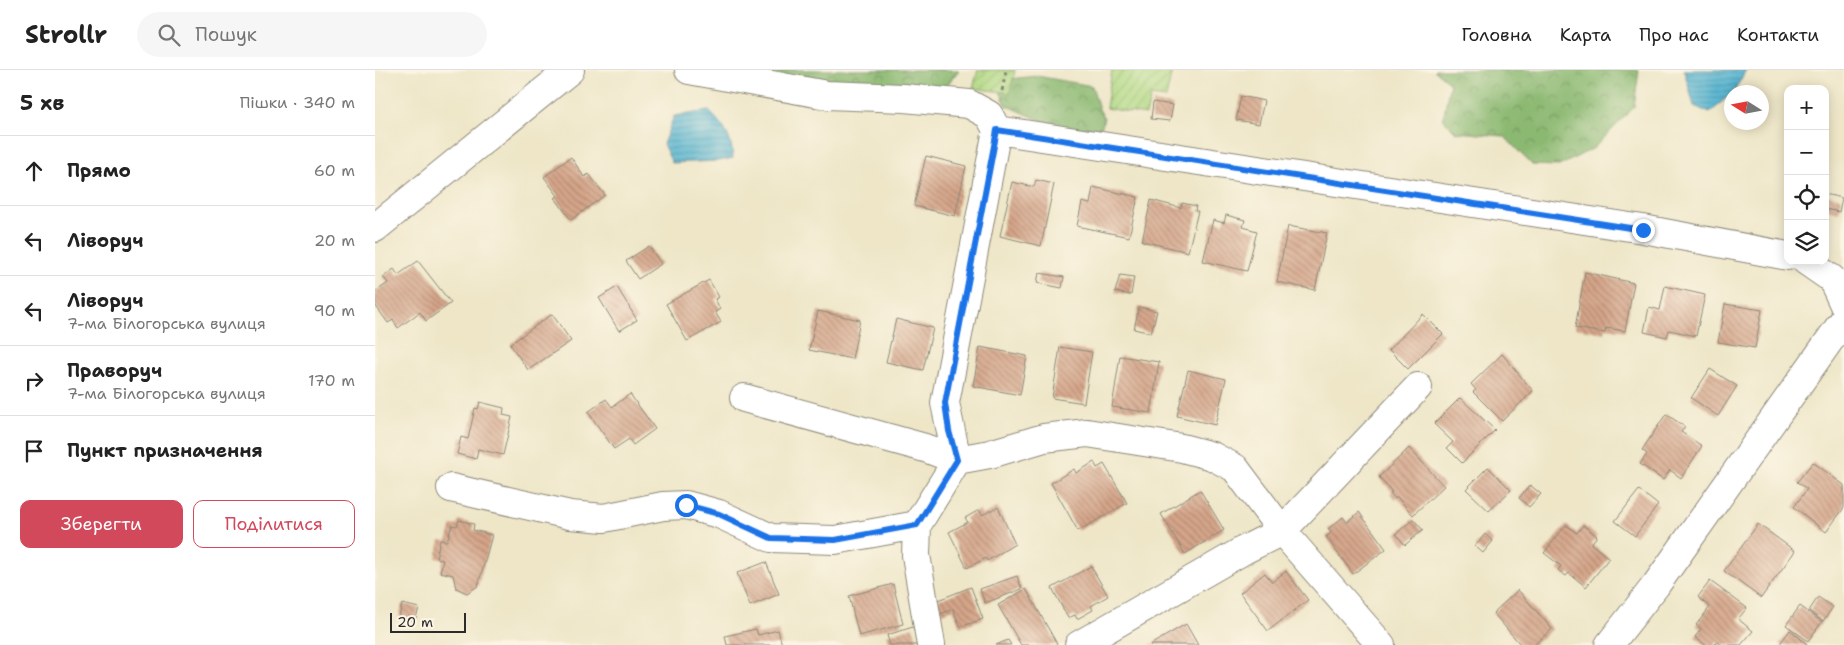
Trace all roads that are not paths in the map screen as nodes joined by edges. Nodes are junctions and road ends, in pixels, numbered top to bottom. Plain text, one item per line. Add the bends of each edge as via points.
1 (570, 70) edge
2 (689, 70) edge
3 (997, 130) junction
4 (375, 228) edge
5 (1784, 255) edge
6 (1812, 265) edge
7 (1844, 306) edge
8 (1844, 320) edge
9 (1418, 387) dead end
10 (744, 398) dead end
11 (957, 460) junction
12 (451, 488) dead end
13 (917, 525) junction
14 (1282, 532) junction
15 (931, 645) edge
16 (1079, 645) edge
17 (1381, 645) edge
18 (1609, 645) edge

1 - 4 street
2 - 3 street via 827,95 969,104 989,115
3 - 5 street via 1643,230
3 - 11 street via 945,403
6 - 7 street via 1832,279
8 - 18 street via 1656,585
9 - 14 street
10 - 11 street via 925,448
11 - 13 street
11 - 14 street via 991,454 1044,438 1087,433 1182,448 1212,456 1235,468
12 - 13 street via 570,515 604,518 663,506 686,505 719,514 771,538 835,540
13 - 15 street via 916,555
14 - 16 street via 1244,550
14 - 17 street

